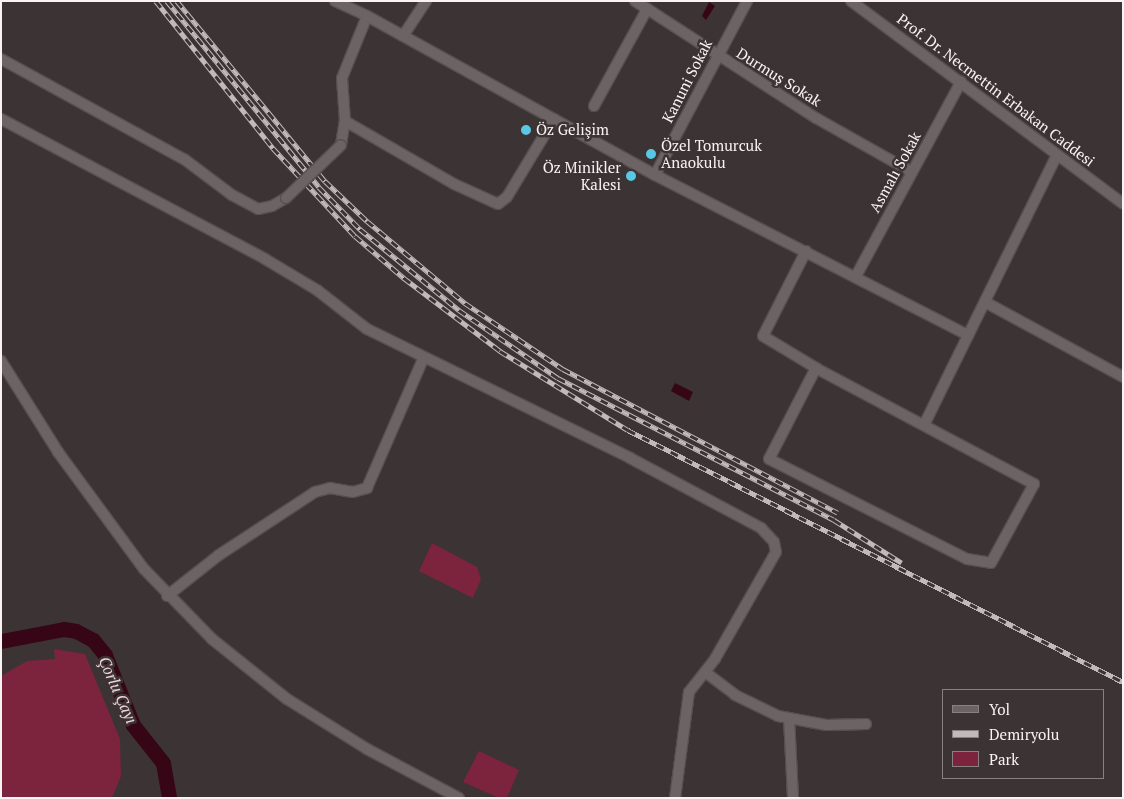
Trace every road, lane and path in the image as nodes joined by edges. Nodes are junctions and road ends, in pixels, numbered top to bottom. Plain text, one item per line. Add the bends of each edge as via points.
1 (334, 1) edge
2 (426, 1) edge
3 (635, 1) edge
4 (748, 1) edge
5 (851, 1) edge
6 (647, 9) junction
7 (367, 16) junction
8 (403, 36) junction
9 (716, 56) junction
10 (1, 59) edge
11 (961, 82) junction
12 (594, 106) dead end
13 (1, 119) edge
14 (554, 119) junction
15 (345, 121) junction
16 (1057, 155) junction
17 (912, 172) junction
18 (655, 175) junction
19 (1123, 204) edge
20 (806, 251) junction
21 (856, 276) junction
22 (985, 302) junction
23 (968, 335) junction
24 (424, 359) junction
25 (1, 361) edge
26 (816, 368) junction
27 (1123, 376) edge
28 (924, 425) junction
29 (167, 596) junction
30 (705, 672) junction
31 (789, 718) junction
32 (866, 724) dead end
33 (459, 798) edge
34 (675, 798) edge
35 (794, 798) edge

1 - 7 street
2 - 8 street
3 - 6 street, Durmuş Sokak
4 - 9 street, Kanuni Sokak
5 - 11 street, Prof. Dr. Necmettin Erbakan Caddesi
6 - 9 street, Durmuş Sokak
6 - 12 street
7 - 8 street
7 - 15 street via 342,78
8 - 14 street
9 - 17 street, Durmuş Sokak
9 - 18 street, Kanuni Sokak
10 - 15 street, bridge via 184,159 232,195 258,209 286,198 341,145
11 - 16 street, Prof. Dr. Necmettin Erbakan Caddesi
11 - 17 street, Asmalı Sokak
13 - 24 street via 265,259 317,290 367,329
14 - 15 street via 507,197 498,204 454,184
14 - 18 street
16 - 19 street, Prof. Dr. Necmettin Erbakan Caddesi
16 - 22 street
17 - 21 street, Asmalı Sokak
18 - 20 street
20 - 21 street
20 - 26 street via 762,336
21 - 23 street
22 - 23 street
22 - 27 street
23 - 28 street
24 - 29 street via 367,488 353,492 330,488 315,492 235,544
24 - 30 street via 630,458 761,528 774,542 776,552
25 - 29 street via 58,452
26 - 28 street
26 - 28 street via 769,458 967,559 991,563 1034,484
29 - 33 street via 212,639 286,699 367,749
30 - 31 street via 735,695
30 - 34 street via 689,692
31 - 32 street via 826,725
31 - 35 street

